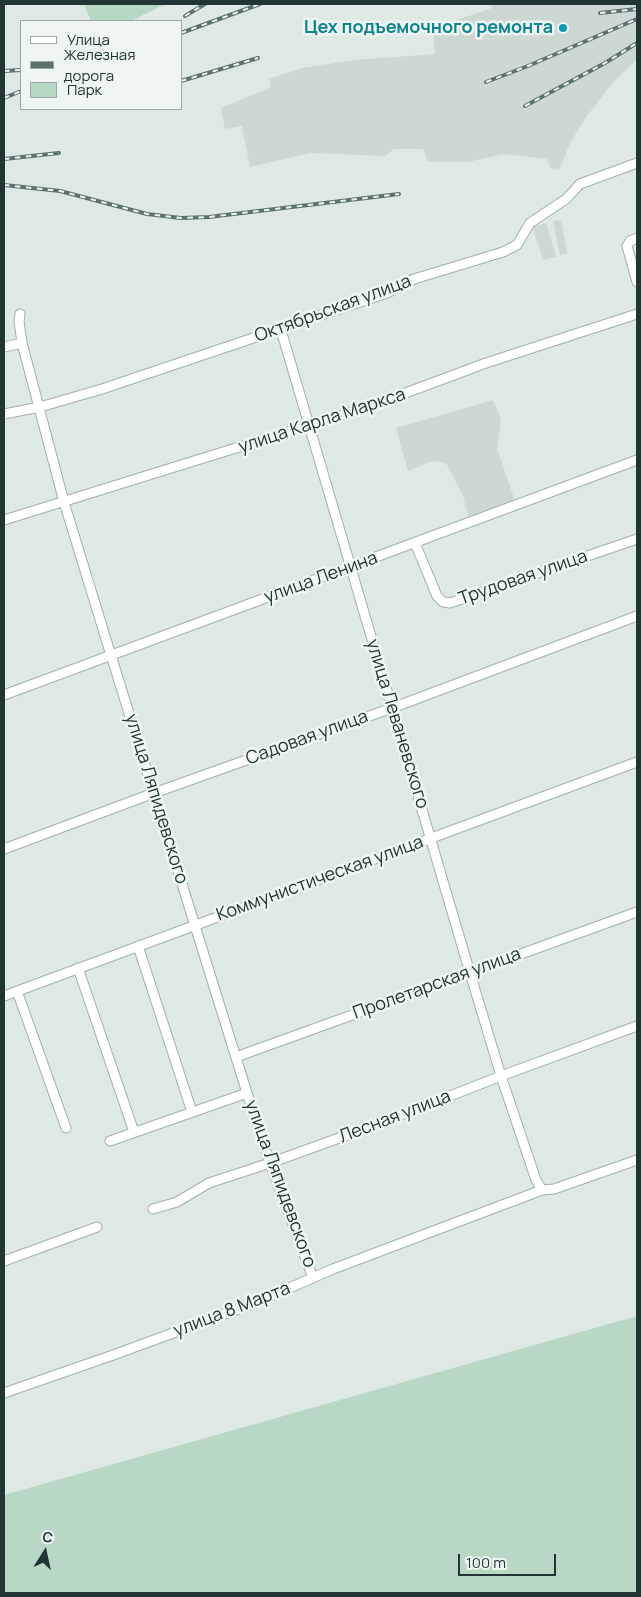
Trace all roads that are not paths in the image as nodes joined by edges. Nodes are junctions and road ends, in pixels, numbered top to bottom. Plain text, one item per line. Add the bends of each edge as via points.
1 (637, 162) edge
2 (637, 238) edge
3 (637, 282) edge
4 (20, 314) dead end
5 (637, 314) edge
6 (281, 330) junction
7 (22, 343) junction
8 (4, 347) edge
9 (40, 406) junction
10 (4, 414) edge
11 (308, 426) junction
12 (637, 460) edge
13 (64, 502) junction
14 (4, 520) edge
15 (637, 539) edge
16 (415, 542) junction
17 (350, 567) junction
18 (637, 616) edge
19 (111, 655) junction
20 (4, 695) edge
21 (392, 708) junction
22 (637, 762) edge
23 (154, 793) junction
24 (430, 838) junction
25 (4, 849) edge
26 (637, 912) edge
27 (195, 925) junction
28 (138, 946) junction
29 (78, 968) junction
30 (470, 973) junction
31 (17, 991) junction
32 (4, 996) edge
33 (637, 1026) edge
34 (236, 1056) junction
35 (501, 1076) junction
36 (247, 1093) junction
37 (192, 1112) junction
38 (66, 1128) dead end
39 (134, 1132) junction
40 (110, 1141) dead end
41 (637, 1160) edge
42 (270, 1163) junction
43 (542, 1190) junction
44 (153, 1209) dead end
45 (97, 1228) dead end
46 (4, 1261) edge
47 (313, 1278) junction
48 (4, 1393) edge

1 - 6 street, Октябрьская улица via 580,184 566,199 530,223 517,245 503,252 414,279 387,293
2 - 3 street via 627,248
4 - 7 street, улица Ляпидевского
5 - 11 street, улица Карла Маркса
6 - 9 street, Октябрьская улица
6 - 11 street, улица Леваневского
7 - 8 street
7 - 9 street, улица Ляпидевского
9 - 10 street, Октябрьская улица
9 - 13 street, улица Ляпидевского
11 - 13 street, улица Карла Маркса
11 - 17 street, улица Леваневского
12 - 16 street, улица Ленина
13 - 14 street, улица Карла Маркса
13 - 19 street, улица Ляпидевского
15 - 16 street, Трудовая улица via 450,603 436,596
16 - 17 street, улица Ленина
17 - 19 street, улица Ленина
17 - 21 street, улица Леваневского
18 - 21 street, Садовая улица
19 - 20 street, улица Ленина
19 - 23 street, улица Ляпидевского
21 - 23 street, Садовая улица
21 - 24 street, улица Леваневского
22 - 24 street, Коммунистическая улица
23 - 25 street, Садовая улица
23 - 27 street, улица Ляпидевского
24 - 27 street, Коммунистическая улица
24 - 30 street, улица Леваневского
26 - 30 street, Пролетарская улица
27 - 28 street, Коммунистическая улица
27 - 34 street, улица Ляпидевского
28 - 29 street, Коммунистическая улица
28 - 37 street
29 - 31 street, Коммунистическая улица
29 - 39 street
30 - 34 street, Пролетарская улица
30 - 35 street, улица Леваневского
31 - 32 street, Коммунистическая улица
31 - 38 street
33 - 35 street, Лесная улица
34 - 36 street, улица Ляпидевского
35 - 42 street, Лесная улица via 386,1122
35 - 43 street, улица Леваневского
36 - 37 street
36 - 42 street, улица Ляпидевского
37 - 39 street
39 - 40 street
41 - 43 street via 554,1189
42 - 44 street, Лесная улица via 209,1183 177,1202
42 - 47 street, улица Ляпидевского
43 - 47 street, улица 8 Марта
45 - 46 street
47 - 48 street, улица 8 Марта via 255,1303

